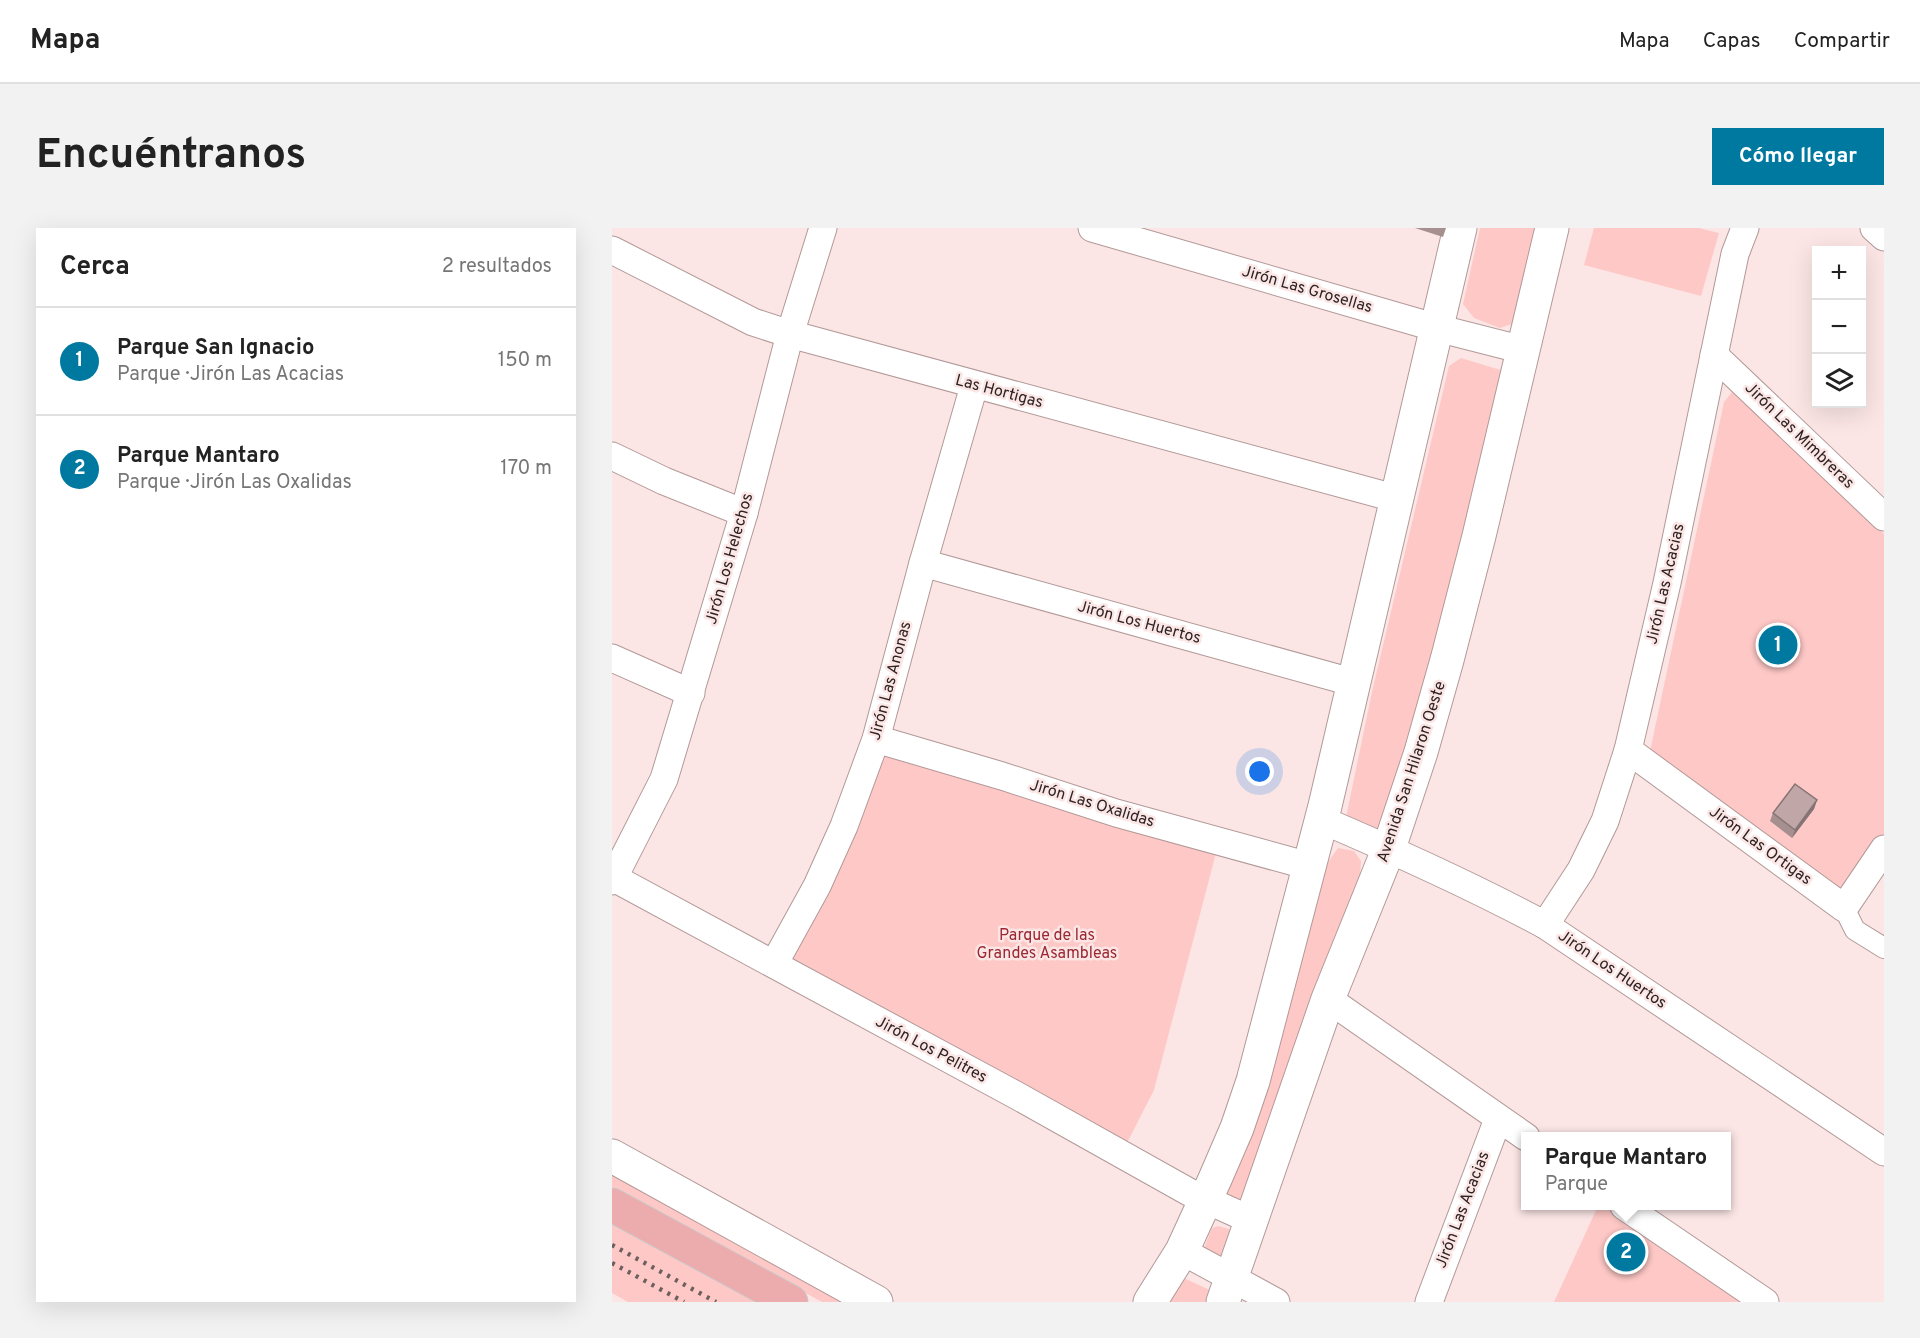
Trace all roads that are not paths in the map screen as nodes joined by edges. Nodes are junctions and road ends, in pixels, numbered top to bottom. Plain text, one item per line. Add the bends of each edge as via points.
1 (823, 228) edge
2 (1092, 228) edge
3 (1460, 228) edge
4 (1552, 228) edge
5 (1745, 228) edge
6 (1875, 228) edge
7 (1884, 237) edge
8 (612, 250) edge
9 (1437, 328) junction
10 (790, 334) junction
11 (1523, 350) junction
12 (1714, 355) junction
13 (974, 386) junction
14 (612, 456) edge
15 (1398, 499) junction
16 (744, 513) junction
17 (1884, 517) edge
18 (923, 563) junction
19 (612, 658) edge
20 (1354, 683) junction
21 (692, 693) junction
22 (876, 739) junction
23 (1628, 750) junction
24 (1322, 820) junction
25 (1389, 848) junction
26 (1884, 849) edge
27 (1309, 866) junction
28 (613, 878) edge
29 (1844, 908) junction
30 (1545, 925) junction
31 (1884, 948) edge
32 (774, 964) junction
33 (1328, 999) junction
34 (1498, 1119) junction
35 (1521, 1134) edge
36 (1884, 1152) edge
37 (612, 1156) edge
38 (1205, 1200) junction
39 (612, 1205) edge
40 (1630, 1210) edge
41 (1251, 1220) junction
42 (1182, 1251) junction
43 (1227, 1290) edge
44 (791, 1302) edge
45 (876, 1302) edge
46 (1150, 1302) edge
47 (1276, 1302) edge
48 (1429, 1302) edge
49 (1765, 1302) edge

1 - 10 street, Jirón Los Helechos
2 - 9 street, Jirón Las Grosellas
3 - 9 street
4 - 11 street, Avenida San Hilaron Oeste
5 - 12 street, Jirón Las Acacias via 1735,254
6 - 7 street
8 - 10 street, Las Hortigas via 753,322
9 - 11 street, Jirón Las Grosellas
9 - 15 street
10 - 13 street, Las Hortigas
10 - 16 street, Jirón Los Helechos
11 - 25 street, Avenida San Hilaron Oeste via 1447,660
12 - 17 street, Jirón Las Mimbreras
12 - 23 street, Jirón Las Acacias
13 - 15 street, Las Hortigas
13 - 18 street, Jirón Las Anonas
14 - 16 street
15 - 20 street
16 - 21 street, Jirón Los Helechos
18 - 20 street, Jirón Los Huertos
18 - 22 street, Jirón Las Anonas
19 - 21 street
20 - 24 street
21 - 28 street, Jirón Los Helechos via 664,779
22 - 27 street, Jirón Las Oxalidas via 1116,813
22 - 32 street, Jirón Las Anonas via 840,836
23 - 29 street, Jirón Las Ortigas
23 - 30 street, Jirón Las Acacias via 1605,821 1581,870
24 - 25 street, Jirón Los Huertos
24 - 27 street
25 - 30 street, Jirón Los Huertos
25 - 33 street, Avenida San Hilaron Oeste
26 - 29 street
27 - 38 street via 1253,1080
28 - 32 street, Jirón Los Pelitres
29 - 31 street, Jirón Las Ortigas via 1855,930
30 - 36 street, Jirón Los Huertos
32 - 38 street, Jirón Los Pelitres
33 - 34 street
33 - 41 street, Avenida San Hilaron Oeste
34 - 35 street
34 - 48 street, Jirón Las Acacias
37 - 45 street
38 - 41 street, Jirón Los Pelitres
38 - 42 street
39 - 44 main road
40 - 49 street
41 - 43 street, Avenida San Hilaron Oeste
42 - 43 street
42 - 46 street
43 - 47 street

